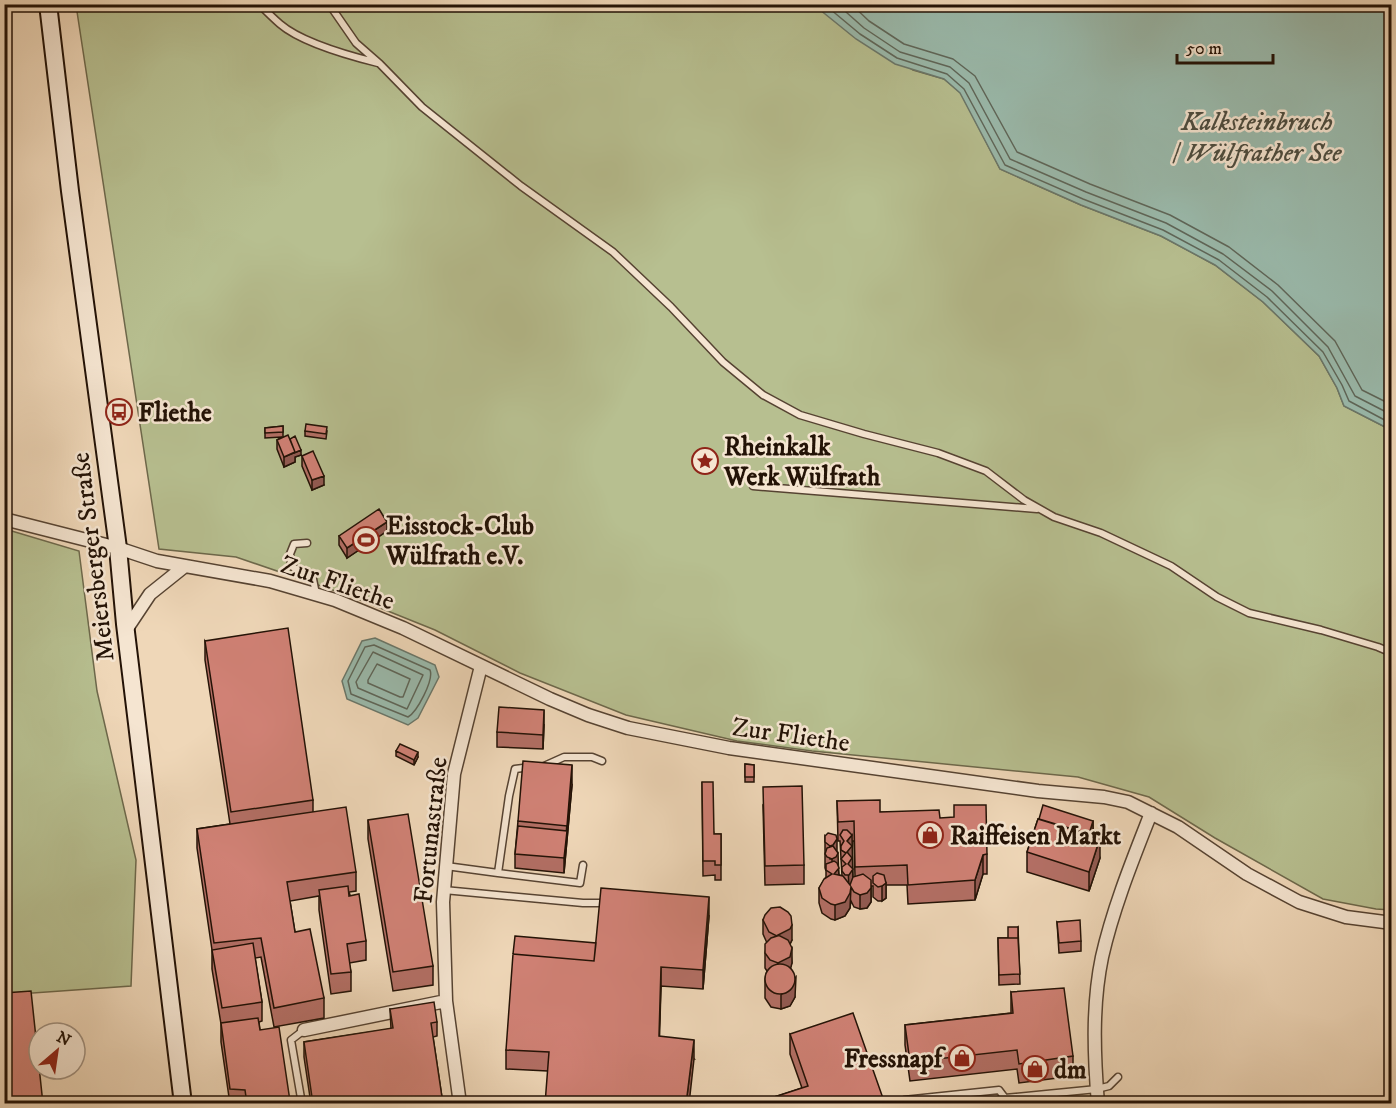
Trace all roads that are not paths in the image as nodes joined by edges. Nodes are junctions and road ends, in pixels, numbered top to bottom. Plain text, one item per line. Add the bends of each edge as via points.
1 (48, 4) edge
2 (259, 4) edge
3 (329, 4) edge
4 (380, 64) junction
5 (753, 486) dead end
6 (1041, 510) junction
7 (4, 519) edge
8 (307, 543) dead end
9 (118, 548) junction
10 (185, 566) junction
11 (316, 595) junction
12 (126, 630) junction
13 (1392, 653) edge
14 (481, 666) junction
15 (602, 761) dead end
16 (1151, 813) junction
17 (584, 865) dead end
18 (446, 866) junction
19 (498, 873) junction
20 (444, 890) junction
21 (614, 903) edge
22 (1392, 923) edge
23 (446, 1001) junction
24 (304, 1030) joint
25 (1119, 1077) dead end
26 (1097, 1089) junction
27 (183, 1104) edge
28 (302, 1104) edge
29 (460, 1104) edge
30 (905, 1104) edge
31 (1098, 1104) edge

1 - 9 main road, Meiersberger Straße
2 - 4 lane via 282,26 309,40 344,55
3 - 4 lane via 356,43
4 - 6 lane via 422,107 521,186 613,252 723,362 763,395 800,415 938,453 986,471
5 - 6 lane
6 - 13 lane via 1171,566 1249,613 1321,630
7 - 9 street, Zur Fliethe
8 - 11 lane via 294,544 291,566 313,579
9 - 10 street, Zur Fliethe
9 - 12 main road, Meiersberger Straße
10 - 11 street, Zur Fliethe via 270,581
10 - 12 street via 150,594
11 - 14 street, Zur Fliethe via 369,614
12 - 27 main road, Meiersberger Straße
14 - 16 street, Zur Fliethe via 588,715 678,740 1104,797 1128,802
14 - 18 street, Fortunastraße via 454,774
15 - 19 lane via 564,757 546,765 515,769
16 - 22 street, Zur Fliethe via 1289,898 1346,917
16 - 26 street via 1102,957 1094,1037
17 - 19 lane via 580,883
18 - 19 lane
18 - 20 street, Fortunastraße
20 - 21 lane
20 - 23 street, Fortunastraße
23 - 24 street
23 - 29 street, Fortunastraße
24 - 28 lane via 291,1040
25 - 26 lane via 1109,1086
26 - 30 lane via 1020,1098 1005,1098 999,1090 904,1100
26 - 31 street

